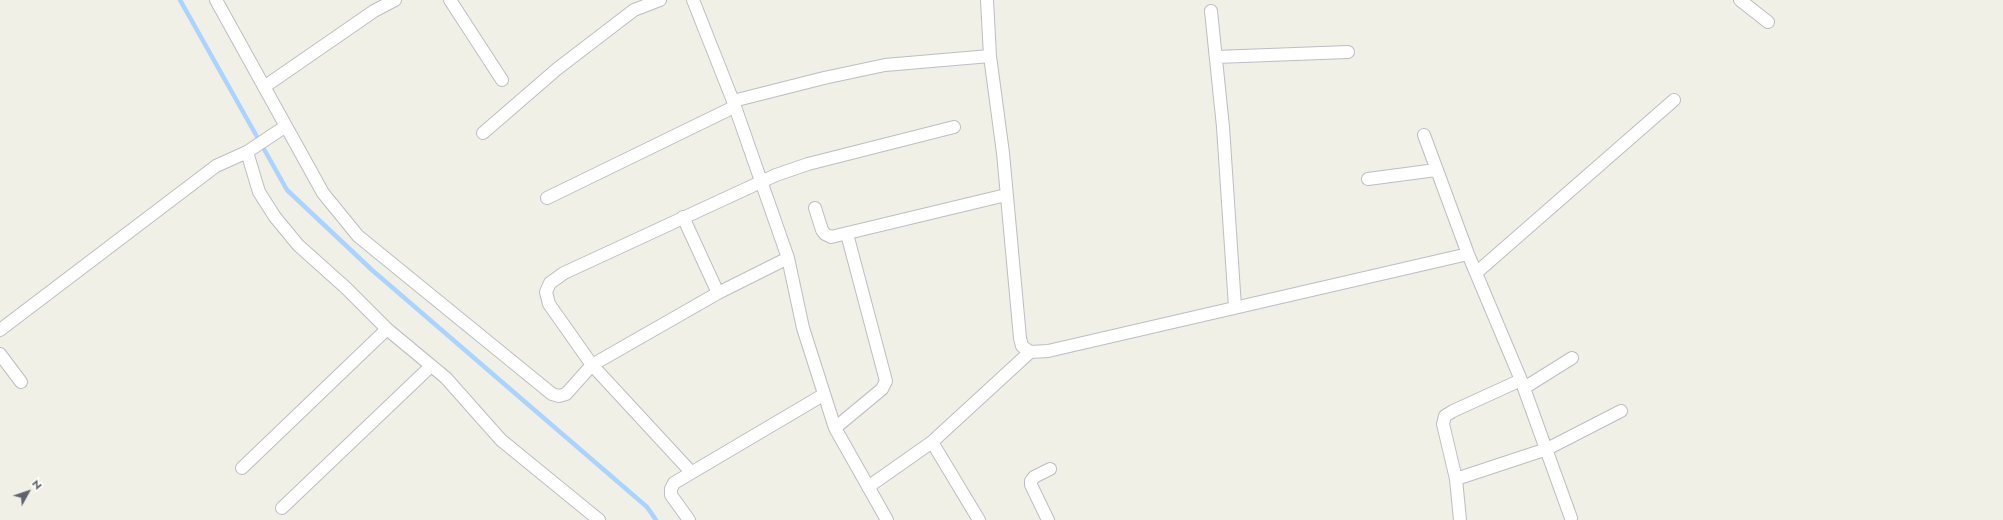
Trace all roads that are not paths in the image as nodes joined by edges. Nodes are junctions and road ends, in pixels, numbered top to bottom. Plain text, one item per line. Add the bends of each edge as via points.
1 (216, 0) edge
2 (394, 0) edge
3 (450, 0) edge
4 (660, 0) edge
5 (693, 0) edge
6 (987, 0) edge
7 (1740, 0) edge
8 (1211, 11) dead end
9 (1768, 22) dead end
10 (1348, 52) dead end
11 (990, 56) junction
12 (1216, 57) junction
13 (502, 80) dead end
14 (264, 87) junction
15 (1674, 100) dead end
16 (734, 104) junction
17 (286, 126) junction
18 (954, 127) dead end
19 (483, 133) dead end
20 (1424, 135) dead end
21 (247, 152) junction
22 (1436, 170) junction
23 (1368, 179) dead end
24 (763, 183) junction
25 (1006, 195) junction
26 (546, 198) dead end
27 (815, 208) dead end
28 (682, 217) junction
29 (847, 234) junction
30 (1468, 254) junction
31 (788, 258) junction
32 (1476, 273) junction
33 (718, 293) junction
34 (1235, 307) junction
35 (387, 329) junction
36 (0, 330) edge
37 (1030, 352) junction
38 (0, 354) edge
39 (1572, 358) dead end
40 (592, 365) junction
41 (431, 366) junction
42 (21, 382) dead end
43 (1523, 384) junction
44 (823, 395) junction
45 (1621, 411) dead end
46 (835, 428) junction
47 (932, 442) junction
48 (1546, 450) junction
49 (242, 468) dead end
50 (1050, 469) dead end
51 (691, 472) junction
52 (1456, 479) junction
53 (868, 487) junction
54 (282, 508) dead end
55 (1572, 519) edge
56 (600, 520) edge
57 (689, 520) edge
58 (887, 520) edge
59 (979, 520) edge
60 (1048, 520) edge
61 (1460, 520) edge

1 - 14 street
2 - 14 street
3 - 13 street
4 - 19 street via 634,10 557,69
5 - 16 street
6 - 11 street
7 - 9 street
8 - 12 street
10 - 12 street
11 - 16 street via 885,65 824,78
11 - 25 street
12 - 34 street
14 - 17 street
15 - 32 street
16 - 24 street
16 - 26 street
17 - 21 street
17 - 40 street via 323,193 358,236 552,394 566,394
18 - 24 street via 808,164 776,175
20 - 22 street
21 - 35 street via 259,192 275,217 298,245
21 - 36 street via 216,166
22 - 23 street
22 - 30 street
24 - 28 street
24 - 31 street
25 - 29 street
25 - 37 street via 1020,338 1022,346
27 - 29 street via 825,234 830,237
28 - 33 street
28 - 40 street via 564,273 550,283 546,292 549,304
29 - 46 street via 886,381 882,389
30 - 32 street
30 - 34 street
31 - 33 street
31 - 44 street via 803,328
32 - 43 street
33 - 40 street
34 - 37 street via 1048,351
35 - 41 street
35 - 49 street
37 - 47 street
38 - 42 street
39 - 43 street
40 - 51 street
41 - 54 street
41 - 56 street via 446,378 501,440
43 - 48 street
43 - 52 street via 1445,416 1443,424
44 - 46 street
44 - 51 street
45 - 48 street
46 - 53 street
47 - 53 street
47 - 59 street
48 - 52 street
48 - 55 street
50 - 60 street via 1031,481
51 - 57 street via 674,483 671,489 671,496
52 - 61 street
53 - 58 street

